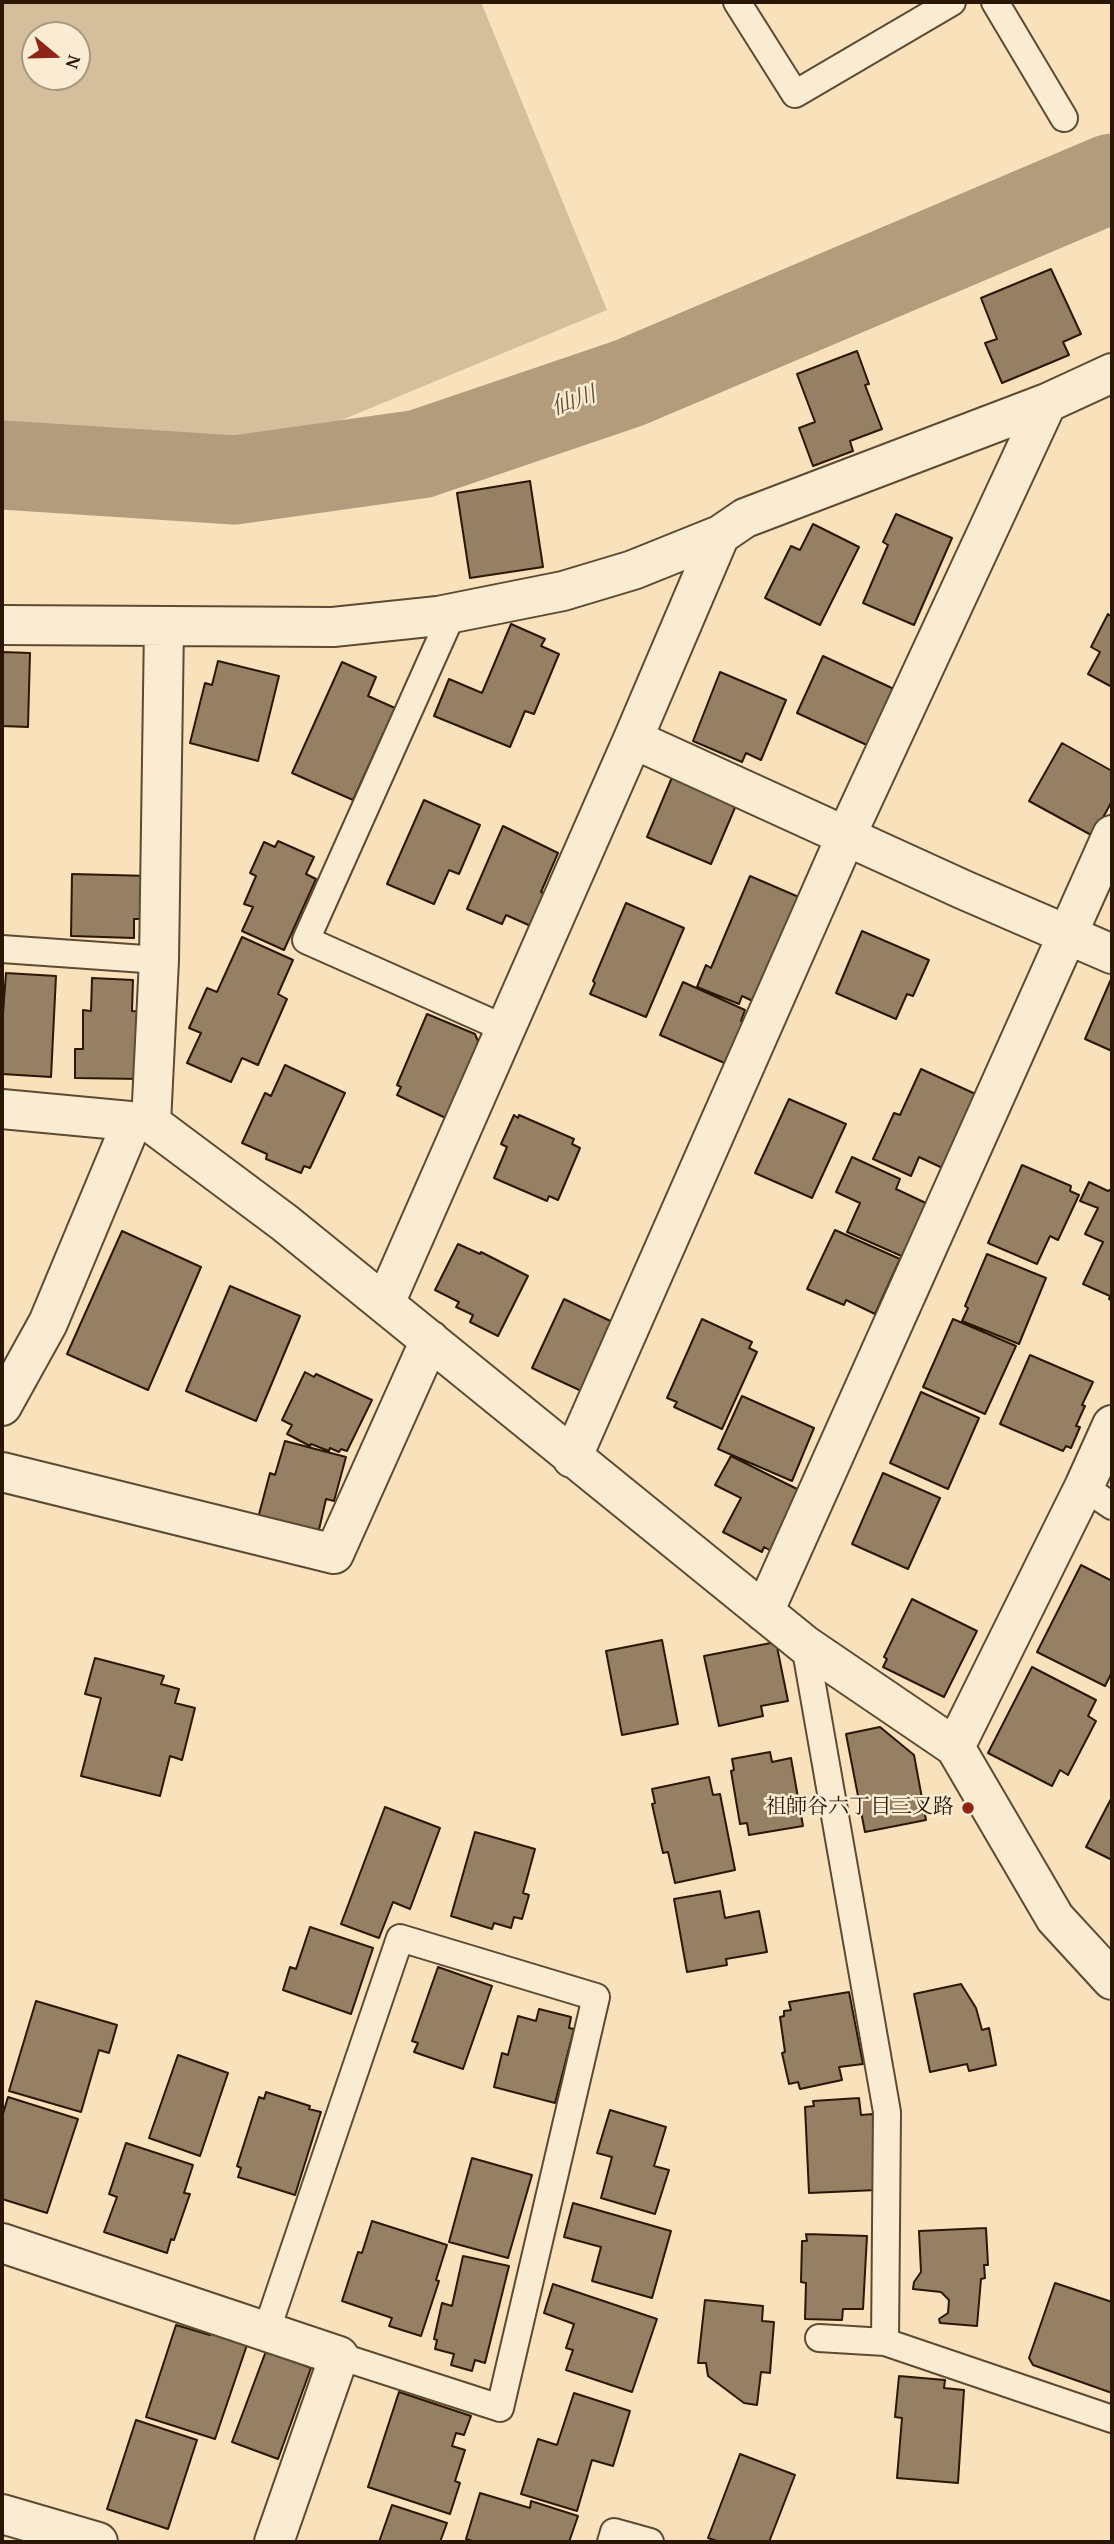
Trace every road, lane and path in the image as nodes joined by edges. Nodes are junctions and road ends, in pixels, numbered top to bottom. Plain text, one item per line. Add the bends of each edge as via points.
1 (737, 2) edge
2 (951, 2) edge
3 (995, 2) edge
4 (1064, 118) dead end
5 (1112, 373) edge
6 (1047, 403) junction
7 (720, 535) junction
8 (452, 614) junction
9 (2, 625) edge
10 (164, 626) junction
11 (634, 739) junction
12 (1112, 835) edge
13 (846, 836) junction
14 (1067, 934) junction
15 (2, 949) edge
16 (1112, 954) edge
17 (159, 960) junction
18 (506, 1029) junction
19 (2, 1109) edge
20 (142, 1122) junction
21 (385, 1303) junction
22 (430, 1340) junction
23 (2, 1406) edge
24 (1112, 1425) edge
25 (572, 1458) junction
26 (2, 1472) edge
27 (1098, 1497) edge
28 (764, 1612) junction
29 (805, 1645) junction
30 (955, 1748) junction
31 (1112, 1980) edge
32 (2, 2243) edge
33 (266, 2332) junction
34 (819, 2338) dead end
35 (885, 2342) junction
36 (339, 2356) junction
37 (1112, 2419) edge
38 (2, 2514) edge
39 (98, 2542) edge
40 (274, 2542) edge
41 (611, 2542) edge
42 (650, 2542) edge

1 - 2 lane via 795,94
3 - 4 lane
5 - 6 street
6 - 7 street via 745,518
6 - 13 street
7 - 8 street via 633,570 563,591
7 - 11 street
8 - 10 street via 332,627
8 - 18 lane via 306,940
9 - 10 street
10 - 17 street
11 - 13 street
11 - 18 street
12 - 14 street
13 - 14 street
13 - 25 street
14 - 16 street
14 - 28 street
15 - 17 lane
17 - 20 street
18 - 21 street
19 - 20 street
20 - 21 street via 285,1223
20 - 23 street via 48,1323
21 - 22 street
22 - 25 street
22 - 26 street via 334,1554
24 - 27 street
25 - 28 street
27 - 30 street
28 - 29 street
29 - 30 street
29 - 35 lane via 887,2112
30 - 31 street via 1055,1918
32 - 33 street
33 - 36 street
33 - 36 lane via 400,1938 596,1997 500,2408
34 - 35 lane
35 - 37 lane
36 - 40 street
38 - 39 street
41 - 42 lane via 614,2532

